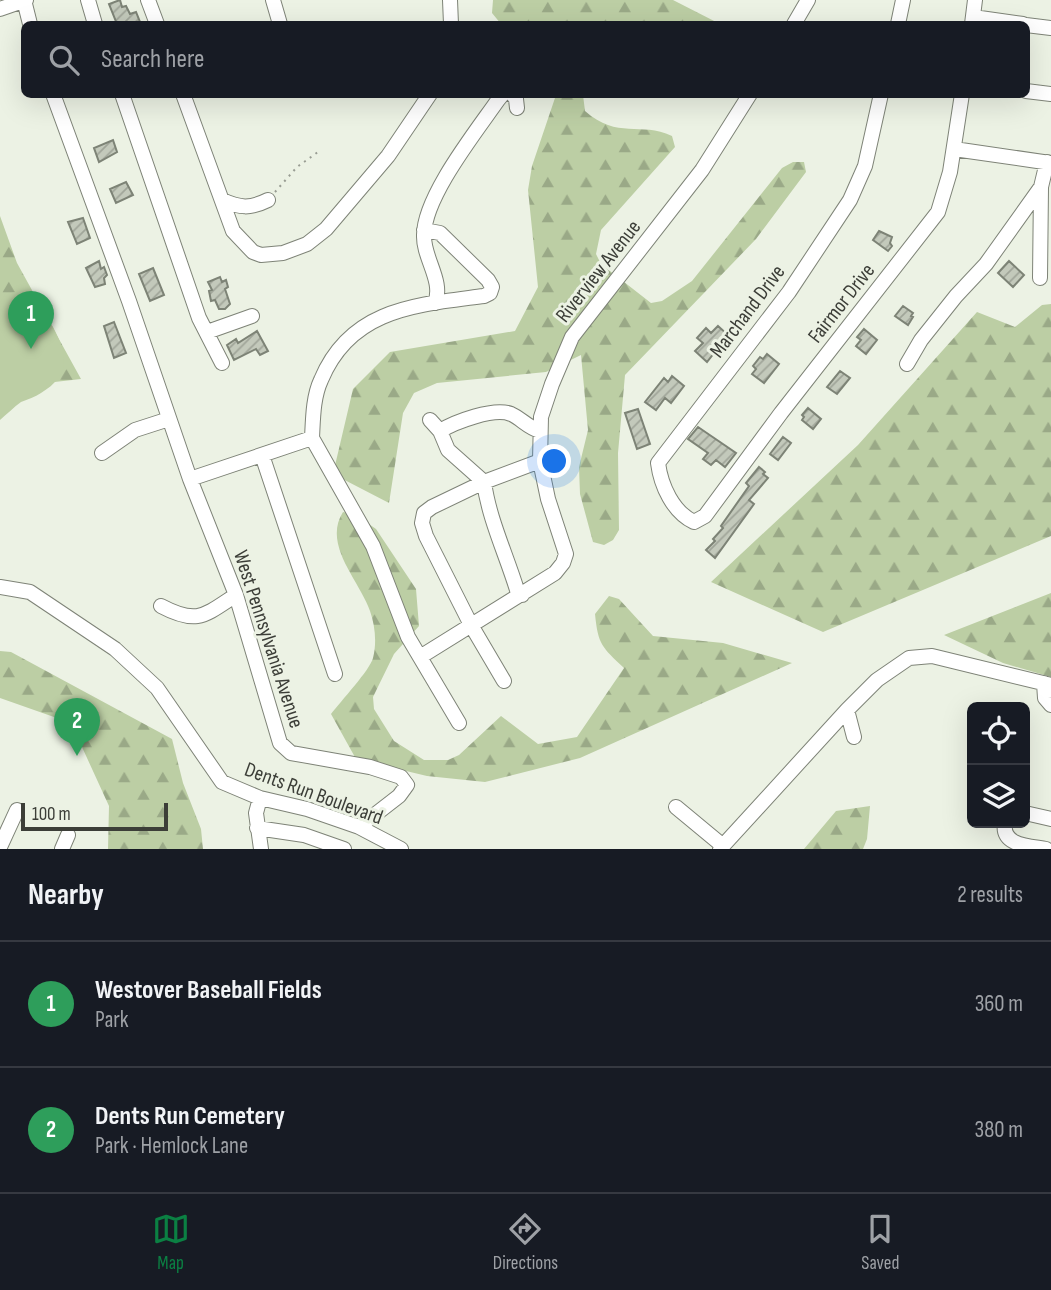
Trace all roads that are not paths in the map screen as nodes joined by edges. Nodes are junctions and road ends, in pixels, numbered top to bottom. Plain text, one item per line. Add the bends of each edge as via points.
1 (25, 0) edge
2 (88, 0) edge
3 (148, 0) edge
4 (272, 0) edge
5 (450, 0) edge
6 (808, 0) edge
7 (904, 0) edge
8 (975, 0) edge
9 (0, 9) edge
10 (29, 21) edge
11 (94, 21) edge
12 (156, 21) edge
13 (279, 21) edge
14 (451, 21) edge
15 (796, 21) edge
16 (899, 21) edge
17 (972, 21) edge
18 (1030, 26) edge
19 (1051, 28) edge
20 (1030, 91) edge
21 (1051, 94) edge
22 (54, 98) edge
23 (123, 98) edge
24 (184, 98) edge
25 (427, 98) edge
26 (500, 98) edge
27 (747, 98) edge
28 (880, 98) edge
29 (961, 98) edge
30 (954, 149) junction
31 (1049, 162) edge
32 (1041, 187) junction
33 (222, 200) junction
34 (268, 200) road end
35 (424, 230) junction
36 (1040, 278) dead end
37 (435, 303) junction
38 (252, 316) dead end
39 (206, 332) junction
40 (222, 363) dead end
41 (907, 364) dead end
42 (169, 419) junction
43 (540, 430) junction
44 (312, 438) junction
45 (102, 453) dead end
46 (262, 455) junction
47 (540, 461) junction
48 (190, 479) junction
49 (484, 482) junction
50 (705, 516) joint
51 (0, 587) edge
52 (522, 594) junction
53 (236, 595) junction
54 (161, 606) dead end
55 (471, 625) junction
56 (420, 657) junction
57 (335, 674) dead end
58 (504, 681) dead end
59 (1047, 684) edge
60 (1051, 705) edge
61 (847, 710) junction
62 (459, 723) dead end
63 (854, 737) dead end
64 (260, 798) junction
65 (676, 807) dead end
66 (17, 810) dead end
67 (1030, 814) edge
68 (1051, 819) edge
69 (359, 827) junction
70 (257, 828) junction
71 (1004, 828) edge
72 (0, 848) edge
73 (722, 848) edge
74 (261, 849) edge
75 (344, 849) edge
76 (401, 849) edge
77 (1046, 849) edge

1 - 9 street
1 - 10 street
2 - 11 street
3 - 12 street
4 - 13 street
5 - 14 street
6 - 15 street
7 - 16 street
8 - 17 street
18 - 19 street
20 - 21 street
22 - 42 street, West Pennsylvania Avenue
23 - 39 street
24 - 33 street
25 - 33 street via 388,156 326,229 307,244 261,255 233,231
26 - 35 street via 447,176 425,218
27 - 43 street, Riverview Avenue via 702,170 572,337 552,384
28 - 50 street, Marchand Drive via 865,166 850,200 789,292 658,463 660,480 684,517 694,522
29 - 30 street, Fairmor Drive
30 - 31 street
30 - 50 street, Fairmor Drive via 938,212
31 - 32 street
32 - 36 street
32 - 41 street
33 - 34 street via 239,207 254,207
35 - 37 street via 425,251 437,285
35 - 37 street via 440,233 492,287 484,296
37 - 44 street via 389,312 346,342 320,380
38 - 39 street
39 - 40 street
42 - 45 street via 135,430
42 - 48 street, West Pennsylvania Avenue
43 - 47 street, Riverview Avenue
43 - 49 street via 526,427 505,412 435,425 448,450
44 - 46 street
44 - 56 street via 373,546
46 - 48 street
46 - 57 street
47 - 49 street
47 - 52 street, Riverview Avenue via 566,554 555,573
48 - 53 street, West Pennsylvania Avenue
49 - 52 street via 486,499
49 - 55 street via 432,507 424,513 422,523
51 - 64 street, Dents Run Boulevard via 30,592 115,649 157,688 222,782
52 - 55 street
53 - 54 street via 193,617 181,617
53 - 69 street, West Pennsylvania Avenue via 280,743 291,753 370,767 401,777 407,785 400,796
55 - 56 street
55 - 58 street
56 - 62 street
59 - 60 street via 1045,698
59 - 61 street via 932,656 909,658 877,680
61 - 63 street
61 - 73 street
64 - 69 street, Dents Run Boulevard
64 - 70 street
65 - 73 street
66 - 72 street
67 - 68 street
69 - 76 street, Dents Run Boulevard
70 - 74 street
70 - 75 street via 304,835
71 - 77 street via 1015,843

